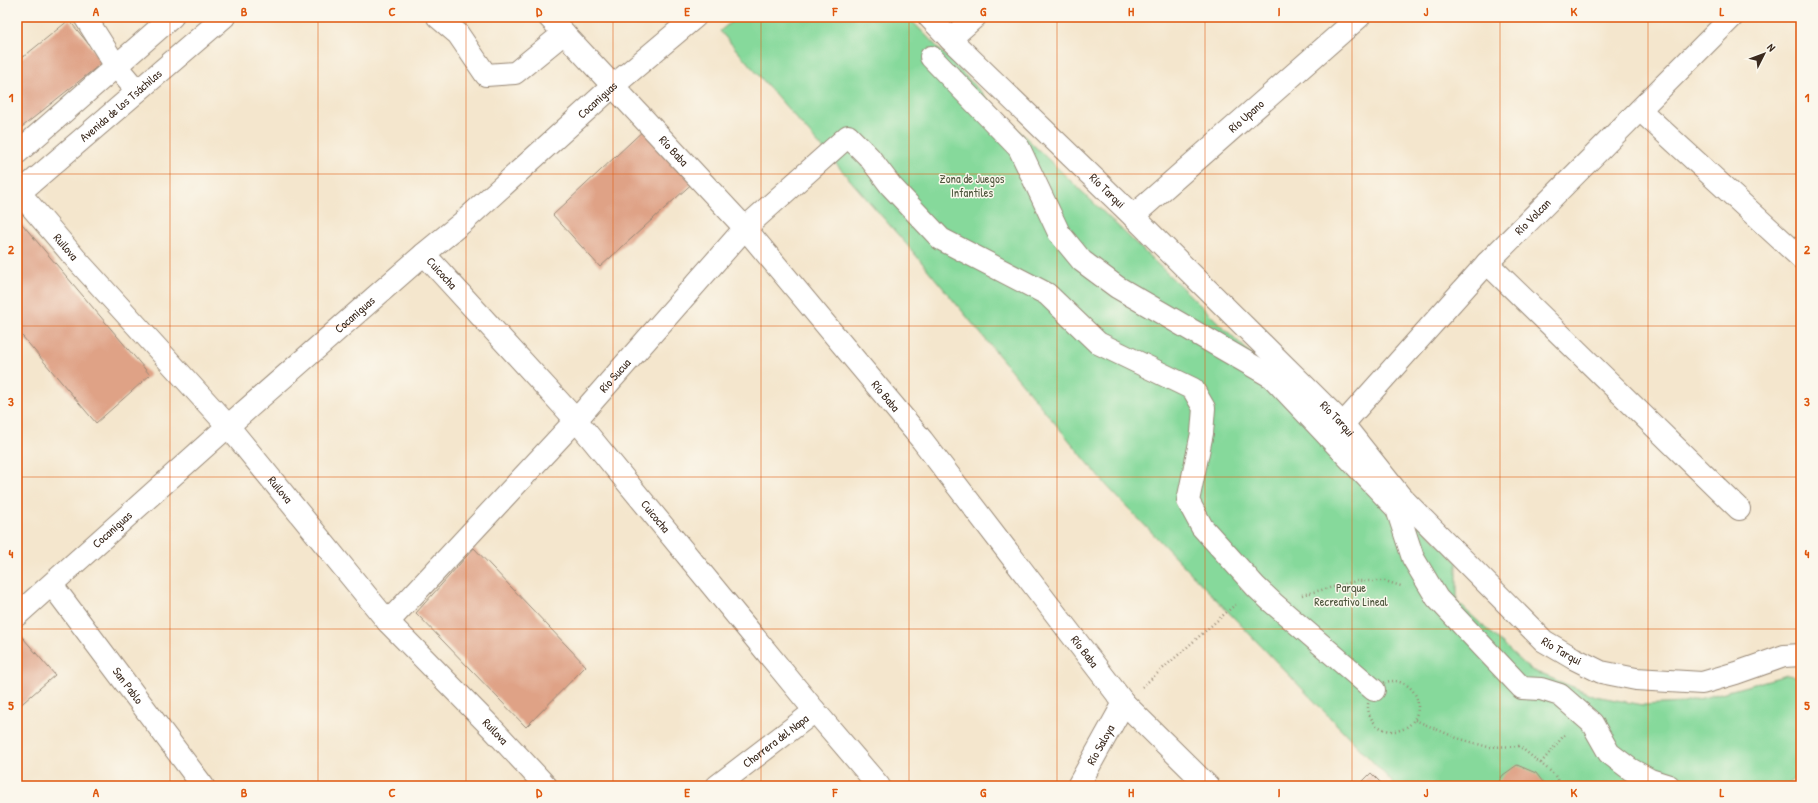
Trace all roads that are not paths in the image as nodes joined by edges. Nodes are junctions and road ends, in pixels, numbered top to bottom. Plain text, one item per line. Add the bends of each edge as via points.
1 (85, 17) edge
2 (172, 17) edge
3 (224, 17) edge
4 (438, 17) edge
5 (695, 17) edge
6 (929, 17) edge
7 (975, 17) edge
8 (1359, 17) edge
9 (1732, 17) edge
10 (556, 25) edge
11 (950, 39) junction
12 (931, 57) dead end
13 (116, 66) junction
14 (613, 86) junction
15 (137, 91) junction
16 (1640, 110) junction
17 (17, 153) edge
18 (18, 192) edge
19 (1133, 216) junction
20 (745, 228) junction
21 (424, 254) junction
22 (1801, 258) edge
23 (1487, 263) junction
24 (576, 420) junction
25 (1342, 424) junction
26 (228, 426) junction
27 (1739, 509) dead end
28 (52, 585) junction
29 (17, 615) edge
30 (388, 622) junction
31 (1801, 642) edge
32 (1793, 655) edge
33 (1374, 690) dead end
34 (1124, 703) junction
35 (815, 711) junction
36 (203, 786) edge
37 (546, 786) edge
38 (717, 786) edge
39 (879, 786) edge
40 (1078, 786) edge
41 (1208, 786) edge
42 (1669, 786) edge

1 - 13 street
2 - 13 street
3 - 15 street, Avenida de los Tsáchilas
4 - 10 street via 458,34 486,75 514,73
5 - 14 street, Cocaniguas
6 - 11 street, Río Tarqui
7 - 11 street
8 - 19 street, Río Upano
9 - 16 street, Río Volcan
10 - 14 street, Río Baba
11 - 19 street, Río Tarqui
12 - 42 street via 1019,148 1059,233 1082,261 1117,287 1272,377 1397,509 1413,558 1437,598 1522,688 1541,689 1560,695 1592,723 1609,753 1630,769 1650,780
13 - 15 street
13 - 17 street
14 - 20 street, Río Baba
14 - 21 street, Cocaniguas
15 - 18 street, Avenida de los Tsáchilas
16 - 22 street
16 - 23 street, Río Volcan
18 - 26 street, Ruilova
19 - 25 street, Río Tarqui
20 - 24 street, Río Sucua
20 - 33 street, Río Sucua via 848,136 941,239 1047,294 1098,343 1193,390 1204,408 1202,433 1188,501 1202,527 1256,587
20 - 34 street, Río Baba via 922,440
21 - 24 street, Cuicocha
21 - 26 street, Cocaniguas
23 - 25 street, Río Volcan
23 - 27 street
24 - 30 street, Río Sucua
24 - 35 street, Cuicocha
25 - 32 street, Río Tarqui via 1401,497 1544,641 1573,658 1602,672 1636,679 1702,683
26 - 28 street, Cocaniguas
26 - 30 street, Ruilova
28 - 29 street, Cocaniguas
28 - 36 street, San Pablo
30 - 37 street, Ruilova
31 - 32 street, Río Tarqui
34 - 40 street, Río Saloya
34 - 41 street, Río Baba
35 - 38 street, Chorrera del Napa
35 - 39 street, Cuicocha

